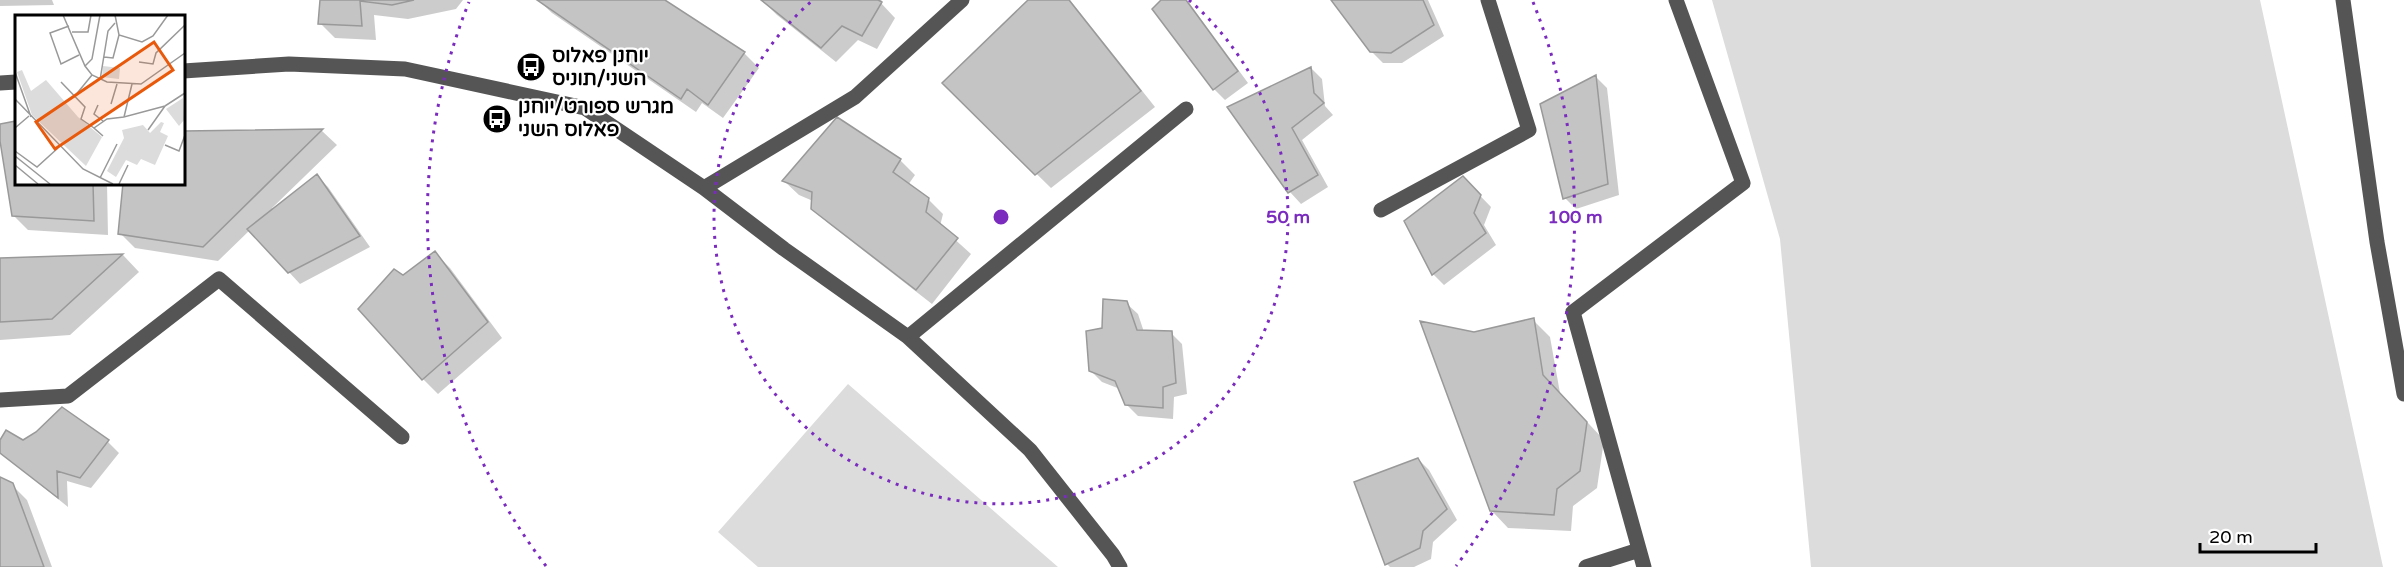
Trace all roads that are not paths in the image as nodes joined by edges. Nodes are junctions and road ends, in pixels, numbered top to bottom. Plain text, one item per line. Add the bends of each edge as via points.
1 (962, 0) edge
2 (1488, 0) edge
3 (1676, 0) edge
4 (2343, 0) edge
5 (184, 71) edge
6 (15, 82) edge
7 (0, 83) edge
8 (1185, 109) dead end
9 (704, 188) junction
10 (1381, 210) dead end
11 (908, 337) junction
12 (2404, 394) edge
13 (0, 400) edge
14 (402, 437) dead end
15 (1639, 550) junction
16 (1117, 561) edge
17 (1102, 567) edge
18 (1586, 567) edge
19 (1644, 567) edge

1 - 9 street via 855,96
2 - 10 street via 1529,130
3 - 15 street via 1743,183 1573,312
4 - 12 street via 2377,242
5 - 9 street via 290,64 405,69 585,108
6 - 7 street
8 - 11 street
9 - 11 street
11 - 16 street via 1030,450
13 - 14 street via 68,396 219,279
15 - 18 street
15 - 19 street
16 - 17 street

